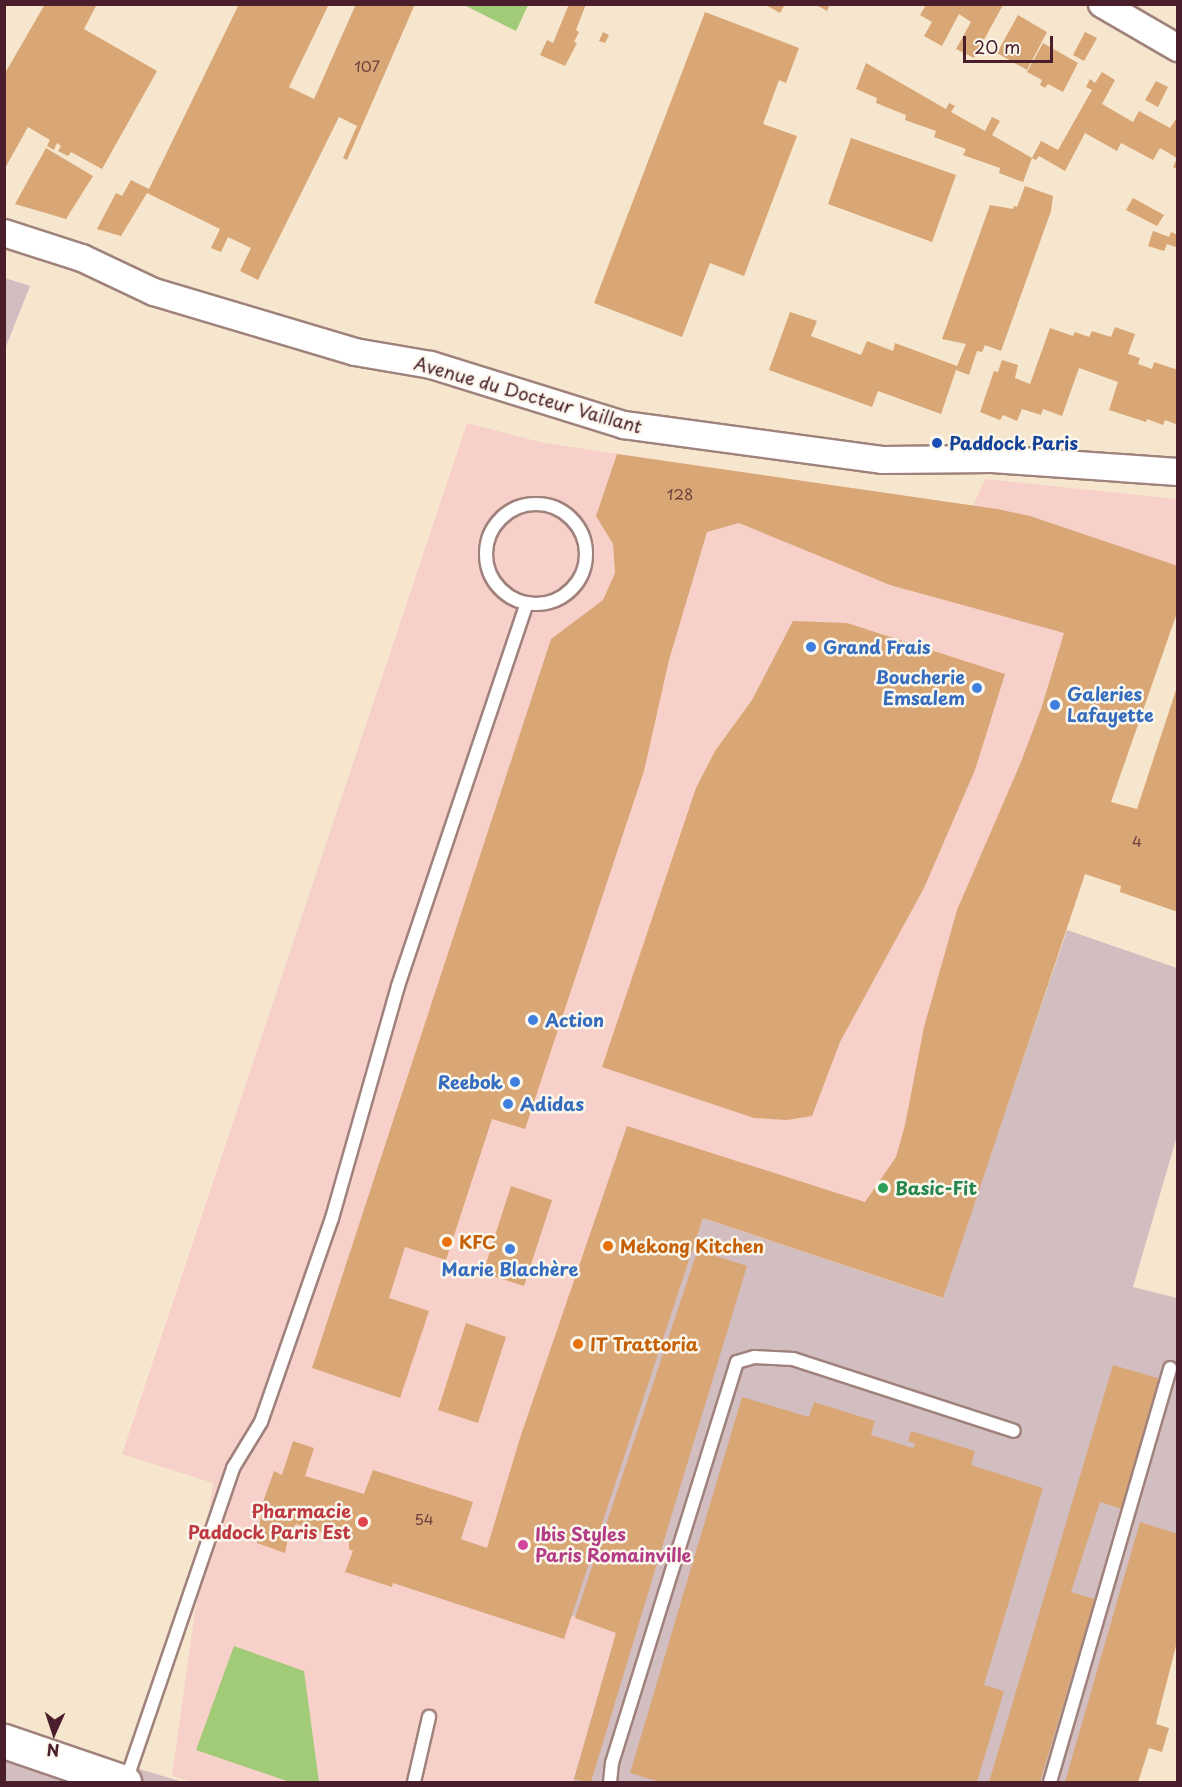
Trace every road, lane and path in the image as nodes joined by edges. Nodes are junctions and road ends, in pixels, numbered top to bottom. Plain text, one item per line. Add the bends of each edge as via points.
1 (1102, 4) edge
2 (1178, 48) edge
3 (4, 234) edge
4 (1178, 472) edge
5 (527, 603) junction
6 (1170, 1368) dead end
7 (1014, 1431) dead end
8 (429, 1717) dead end
9 (4, 1741) edge
10 (125, 1782) edge
11 (414, 1782) edge
12 (610, 1782) edge
13 (1050, 1782) edge

1 - 2 street
3 - 4 street, Avenue du Docteur Vaillant via 81,258 154,292 354,352 431,365 624,425 882,460 992,459
5 - 5 lane via 512,598 491,575 486,561 487,545 492,530 514,509 529,504 546,505 562,511 575,523 584,538 585,563 574,587 561,597
5 - 10 lane via 398,986 332,1218 261,1422 233,1468
6 - 13 lane
7 - 12 lane via 793,1359 754,1357 737,1362 612,1763
8 - 11 lane
9 - 10 main road

